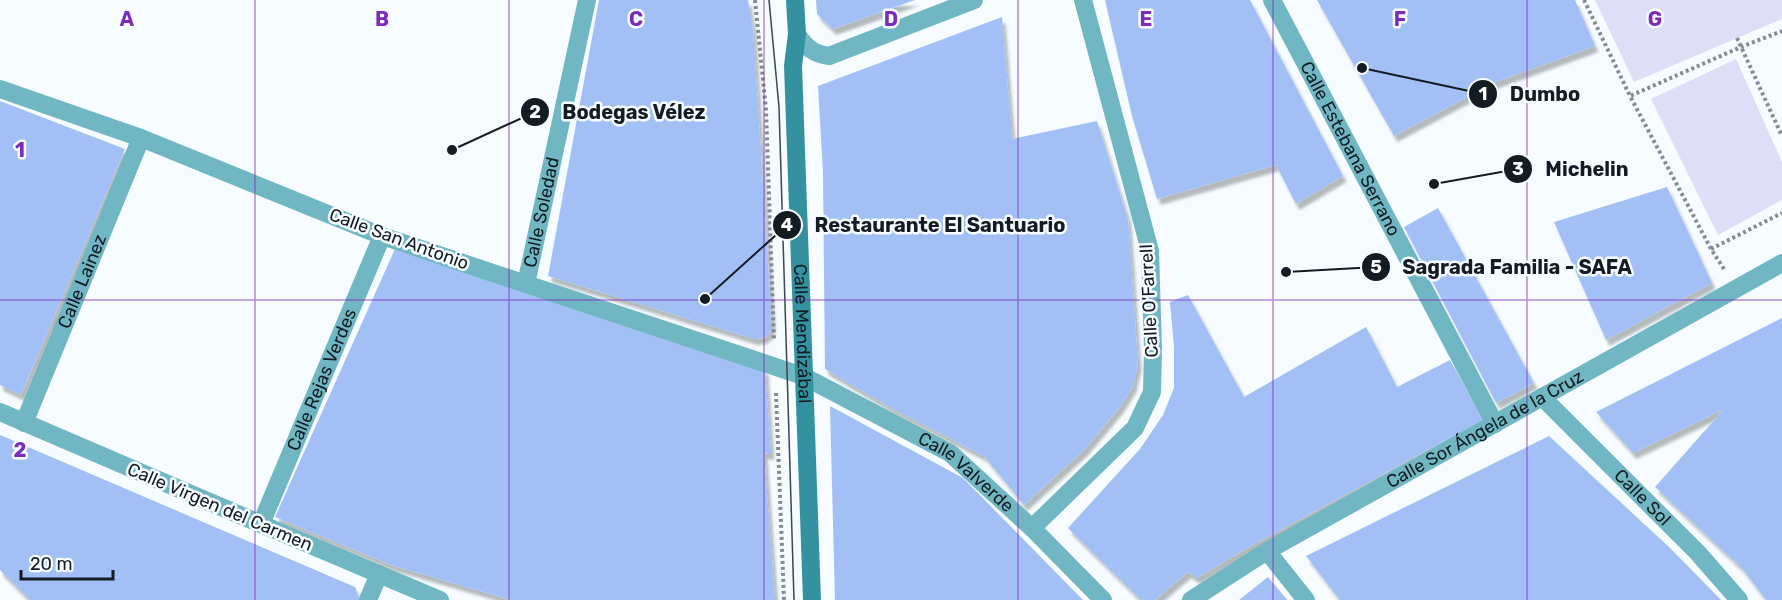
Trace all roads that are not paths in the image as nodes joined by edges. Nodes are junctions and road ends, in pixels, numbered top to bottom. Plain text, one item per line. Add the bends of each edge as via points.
1 (587, 0) edge
2 (795, 0) edge
3 (974, 0) edge
4 (1083, 0) edge
5 (1272, 0) edge
6 (797, 34) junction
7 (0, 89) edge
8 (141, 138) junction
9 (382, 236) junction
10 (1782, 263) edge
11 (526, 285) junction
12 (803, 376) junction
13 (1542, 398) junction
14 (0, 412) edge
15 (24, 423) junction
16 (1495, 424) junction
17 (261, 524) junction
18 (1032, 528) junction
19 (1267, 551) junction
20 (379, 574) junction
21 (368, 600) edge
22 (440, 600) edge
23 (812, 600) edge
24 (1103, 600) edge
25 (1191, 600) edge
26 (1306, 600) edge
27 (1739, 600) edge

1 - 11 street, Calle Soledad
2 - 6 main road, Calle Mendizábal
3 - 6 street via 829,56 810,50
4 - 18 street, Calle O'Farrell via 1150,251 1152,392 1135,429
5 - 16 street, Calle Estebana Serrano
6 - 12 main road, Calle Mendizábal via 793,66
7 - 8 street, Calle San Antonio
8 - 9 street, Calle San Antonio
8 - 15 street, Calle Lainez
9 - 11 street, Calle San Antonio
9 - 17 street, Calle Rejas Verdes
10 - 13 street, Calle Sor Ángela de la Cruz
11 - 12 street, Calle San Antonio
12 - 18 street, Calle Valverde via 950,453
12 - 23 main road, Calle Mendizábal
13 - 16 street, Calle Sor Ángela de la Cruz
13 - 27 street, Calle Sol via 1698,553
14 - 15 street, Calle Virgen del Carmen
15 - 17 street, Calle Virgen del Carmen
16 - 19 street, Calle Sor Ángela de la Cruz
17 - 20 street, Calle Virgen del Carmen
18 - 24 street, Calle Valverde
19 - 25 street, Calle Sor Ángela de la Cruz
19 - 26 street
20 - 21 street
20 - 22 street, Calle Virgen del Carmen

